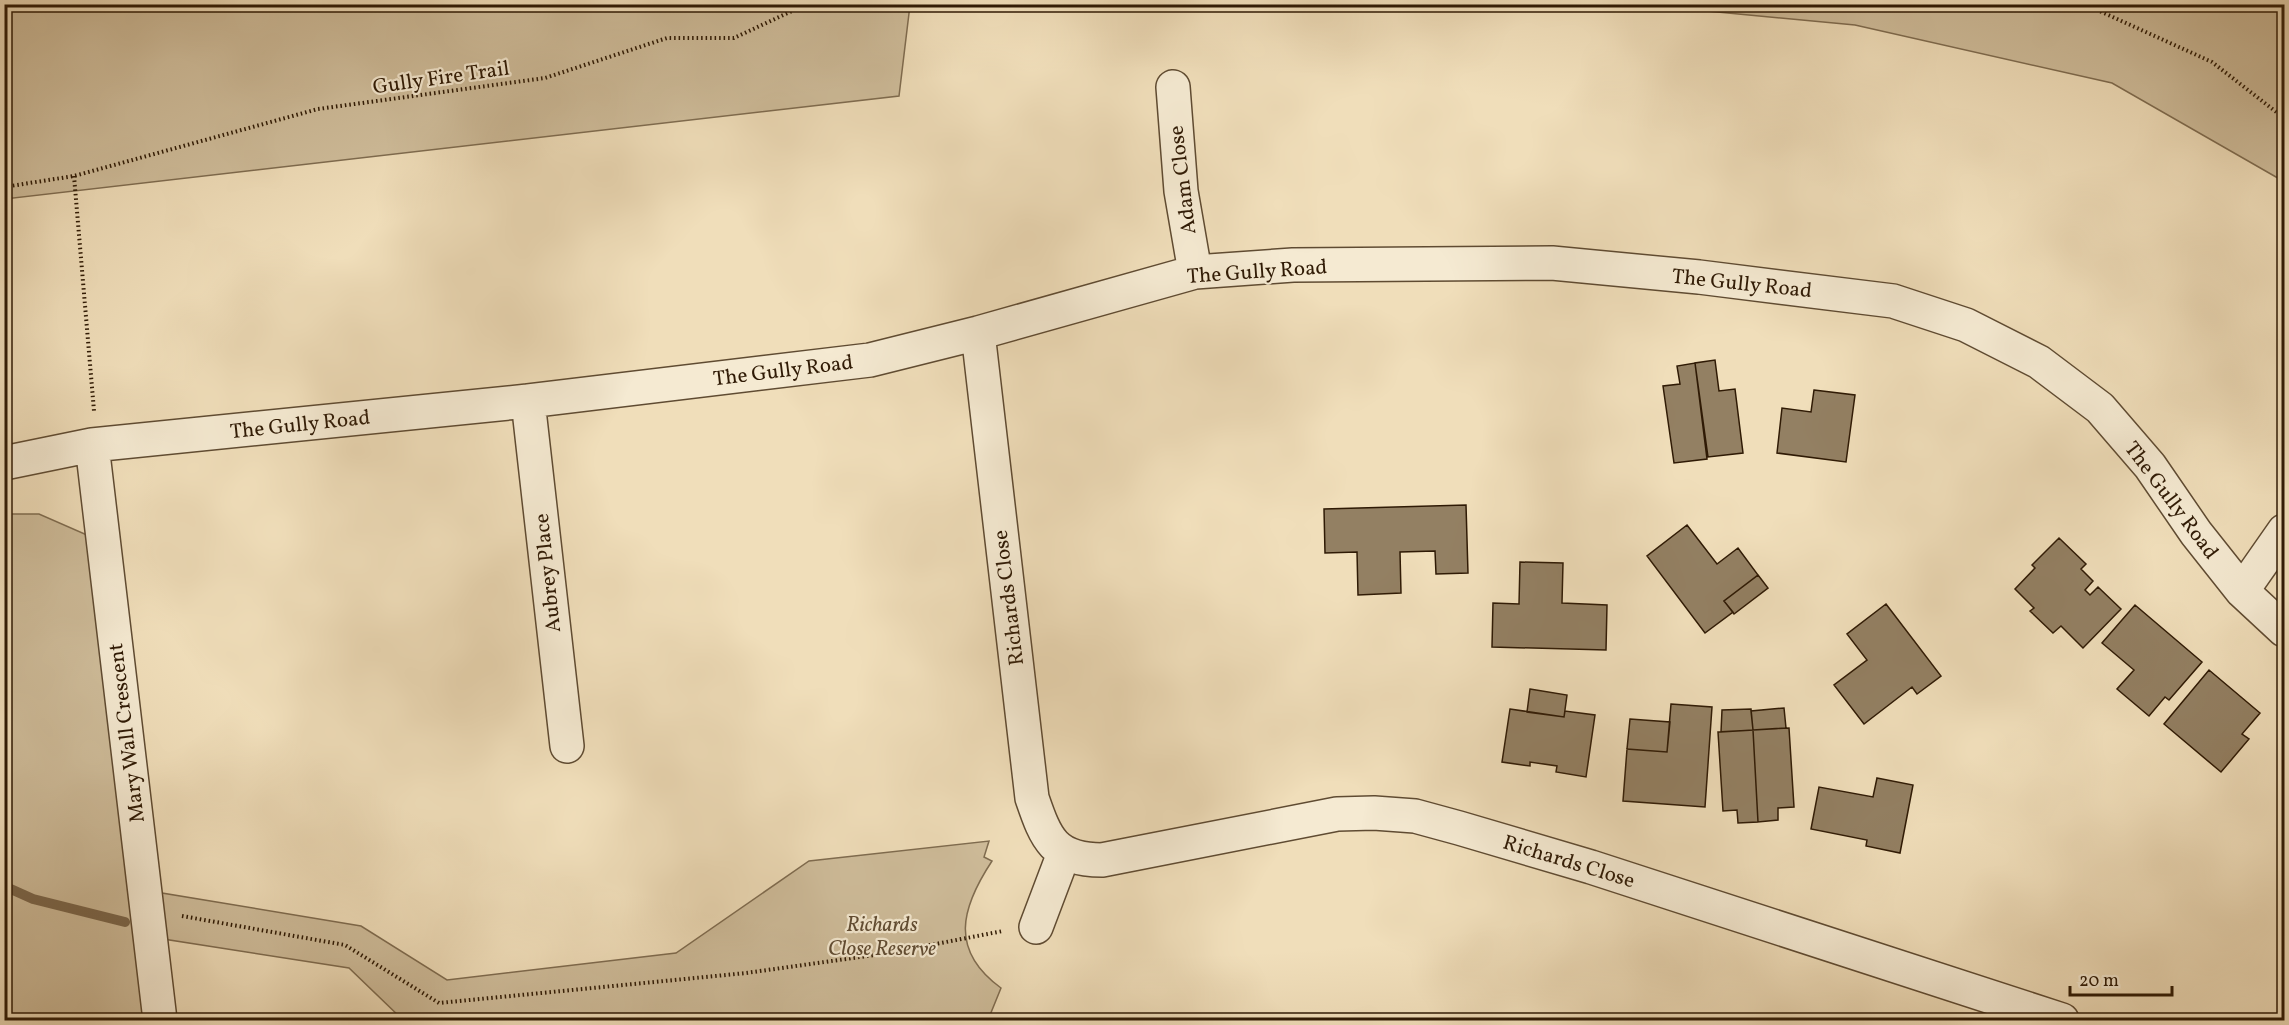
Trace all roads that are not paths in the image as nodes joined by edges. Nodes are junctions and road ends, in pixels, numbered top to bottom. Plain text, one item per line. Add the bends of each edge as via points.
1 (1173, 87) dead end
2 (1195, 272) junction
3 (978, 333) junction
4 (528, 401) junction
5 (92, 445) junction
6 (4, 463) edge
7 (2284, 531) edge
8 (2241, 591) junction
9 (2284, 630) edge
10 (567, 746) dead end
11 (1064, 853) junction
12 (1036, 927) road end
13 (159, 1020) edge
14 (2062, 1020) edge

1 - 2 street, Adam Close via 1181,191
2 - 3 street, The Gully Road
2 - 8 street, The Gully Road via 1293,265 1552,263 1893,301 1966,325 2018,351 2100,408 2150,466
3 - 4 street, The Gully Road via 870,360
3 - 11 street, Richards Close via 1032,798 1043,833
4 - 5 street, The Gully Road
4 - 10 street, Aubrey Place
5 - 6 street, The Gully Road
5 - 13 street, Mary Wall Crescent
7 - 8 street
8 - 9 street, The Gully Road
11 - 12 street
11 - 14 street, Richards Close via 1082,860 1102,860 1337,814 1415,816 1591,867

